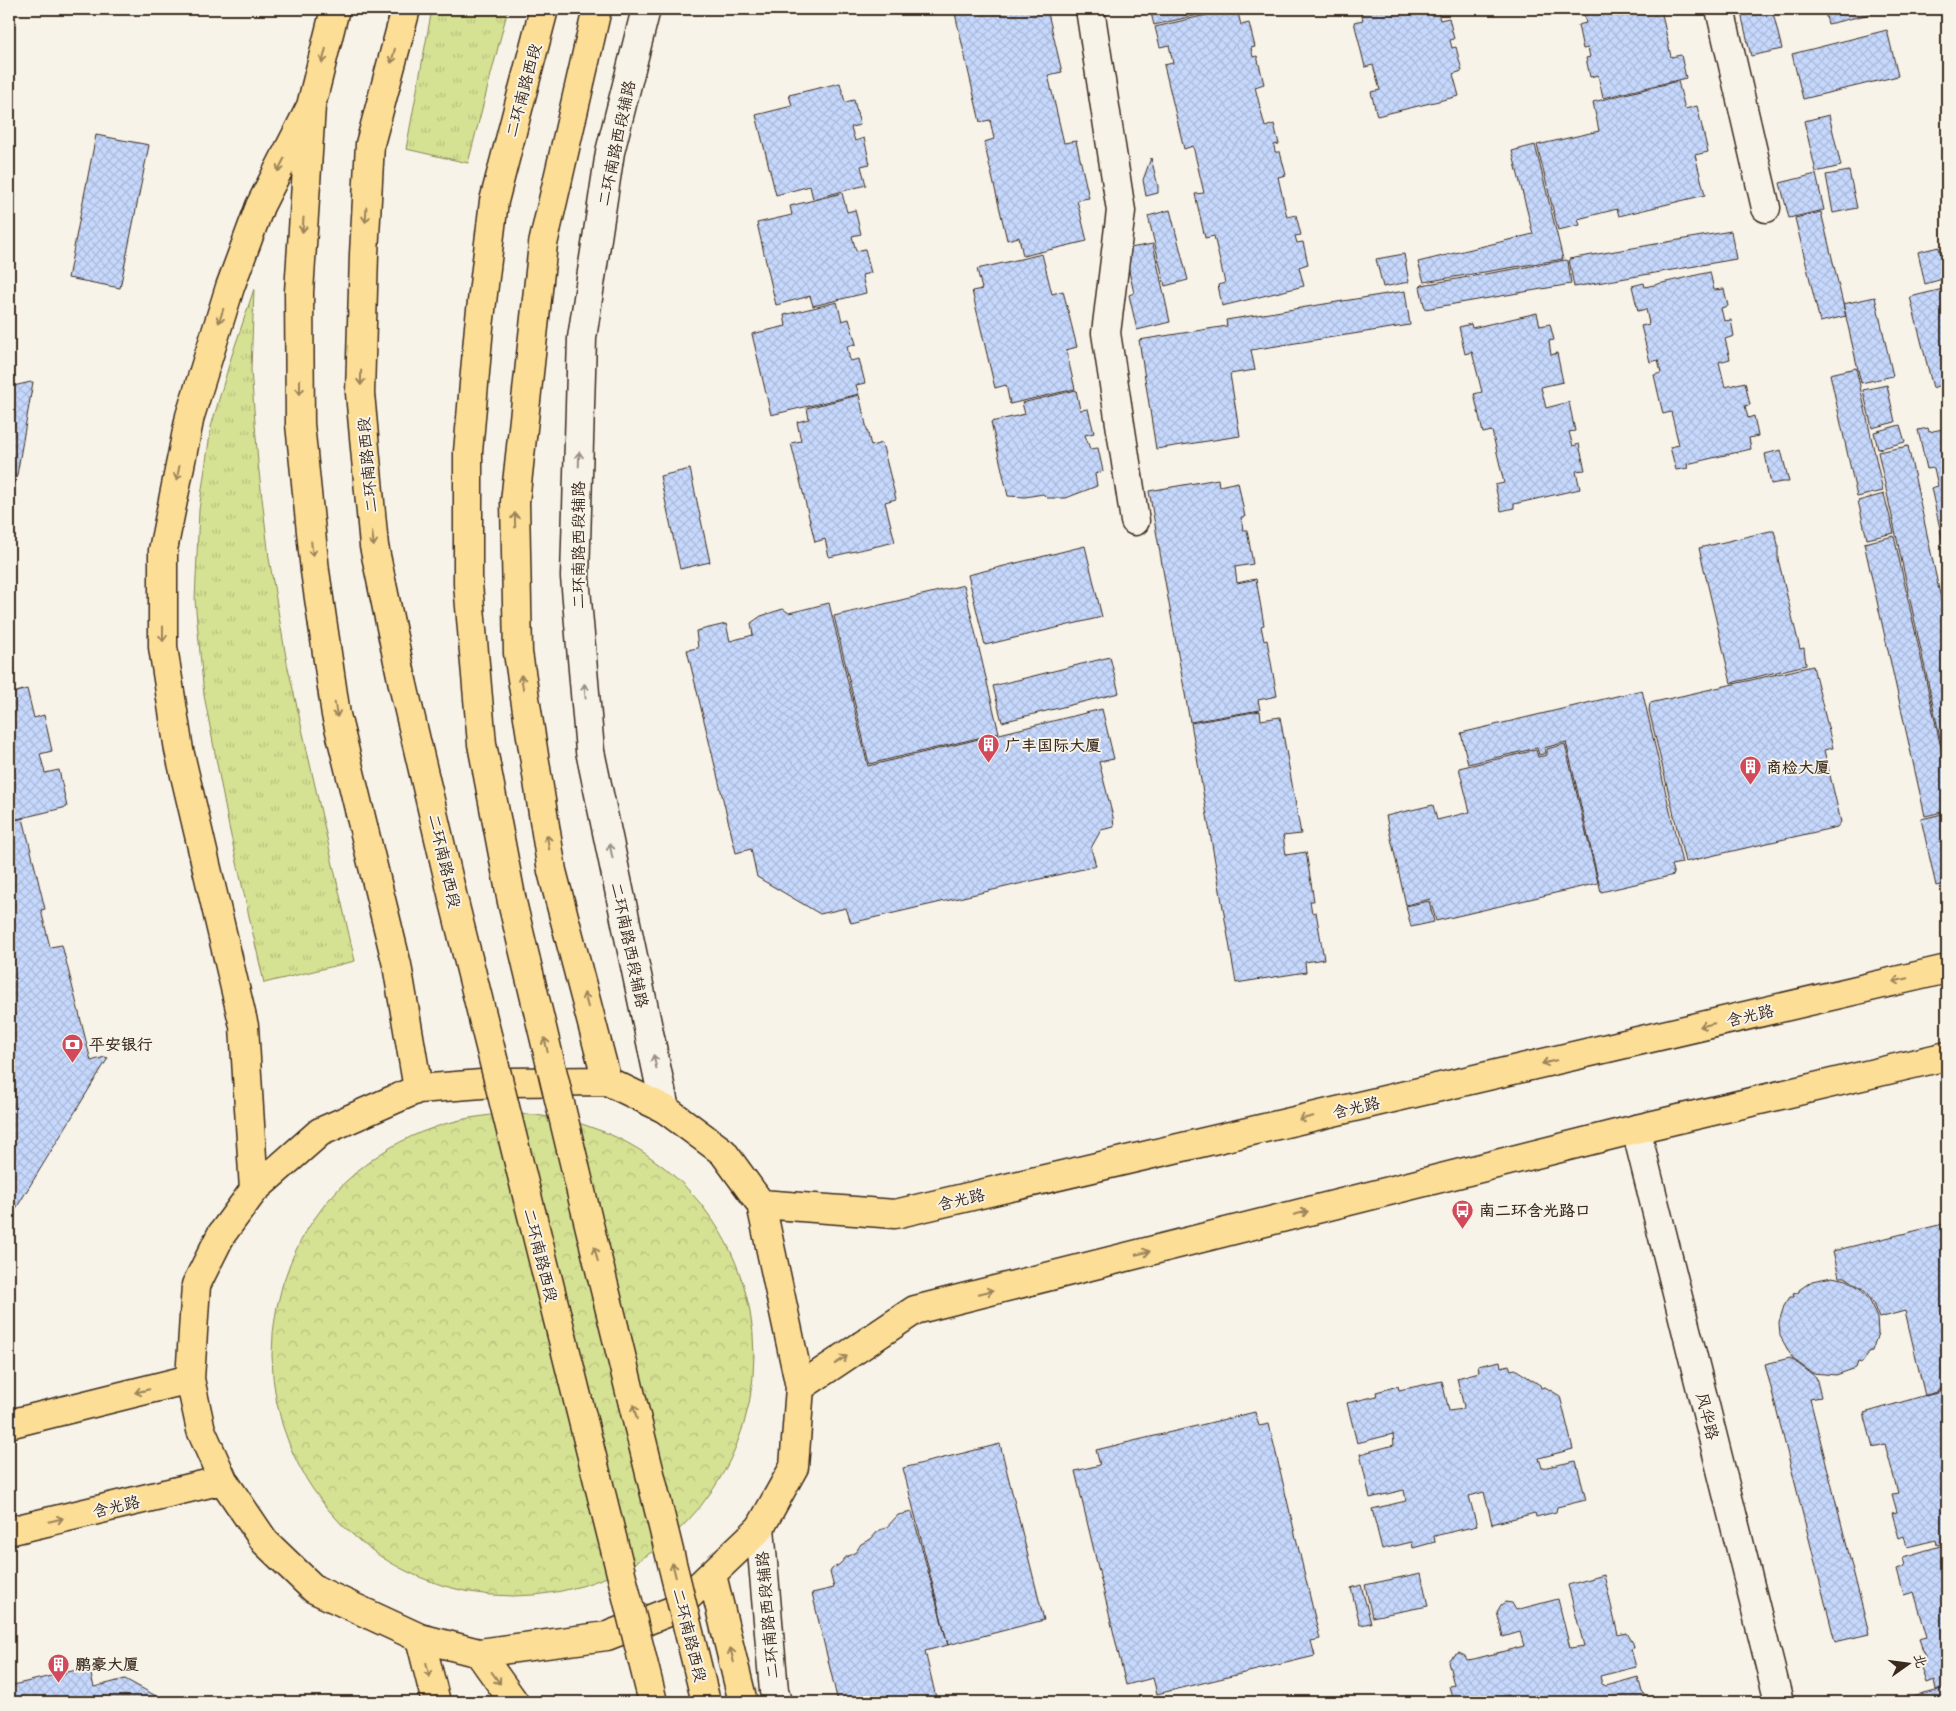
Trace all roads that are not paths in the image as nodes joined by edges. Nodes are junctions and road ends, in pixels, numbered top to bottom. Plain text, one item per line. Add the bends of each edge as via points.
1 (335, 9) edge
2 (406, 9) edge
3 (544, 9) edge
4 (597, 9) edge
5 (647, 9) edge
6 (1090, 9) edge
7 (1720, 9) edge
8 (311, 106) junction
9 (1766, 208) dead end
10 (1135, 521) dead end
11 (1947, 969) edge
12 (1947, 1056) edge
13 (607, 1081) junction
14 (418, 1090) junction
15 (665, 1109) junction
16 (1636, 1129) junction
17 (254, 1190) junction
18 (761, 1204) junction
19 (190, 1379) junction
20 (800, 1388) junction
21 (9, 1424) edge
22 (223, 1480) junction
23 (760, 1528) junction
24 (9, 1531) edge
25 (712, 1575) junction
26 (420, 1638) junction
27 (479, 1653) junction
28 (436, 1702) edge
29 (514, 1702) edge
30 (653, 1702) edge
31 (706, 1702) edge
32 (743, 1702) edge
33 (777, 1702) edge
34 (1779, 1702) edge

1 -> 8 main road
2 -> 30 main road, 二环南路西段, bridge via 370,144 360,393 374,546 403,685 454,898
31 -> 3 main road, 二环南路西段, bridge via 582,1200 517,921 482,744 468,584 468,452 494,201
13 -> 4 main road via 552,871 518,653 515,502 543,244
15 -> 5 street, 二环南路西段辅路 via 590,751 575,577 582,338 610,152
6 - 10 street via 1122,211 1106,333
7 - 9 street
8 -> 14 main road via 299,292 299,358 300,424 315,571 336,715 396,965
8 -> 17 main road via 260,206 230,287 190,416 163,550 163,647 179,750 244,1026
11 -> 18 main road, 含光路 via 895,1214
12 - 16 main road
13 - 14 main road via 507,1082
13 - 15 main road
14 - 17 main road via 320,1132
15 - 18 main road via 723,1152
20 -> 16 main road via 915,1310
16 - 34 street, 风华路
17 - 19 main road via 221,1235 196,1284
18 - 20 main road
19 -> 21 main road
19 - 22 main road via 201,1430
20 - 23 main road via 794,1467
24 -> 22 main road, 含光路
22 - 26 main road via 265,1542 314,1589
23 - 25 main road
23 - 33 street, 二环南路西段辅路
25 - 27 main road via 674,1610 607,1636
32 -> 25 main road
26 - 27 main road
26 -> 28 main road
27 -> 29 main road

